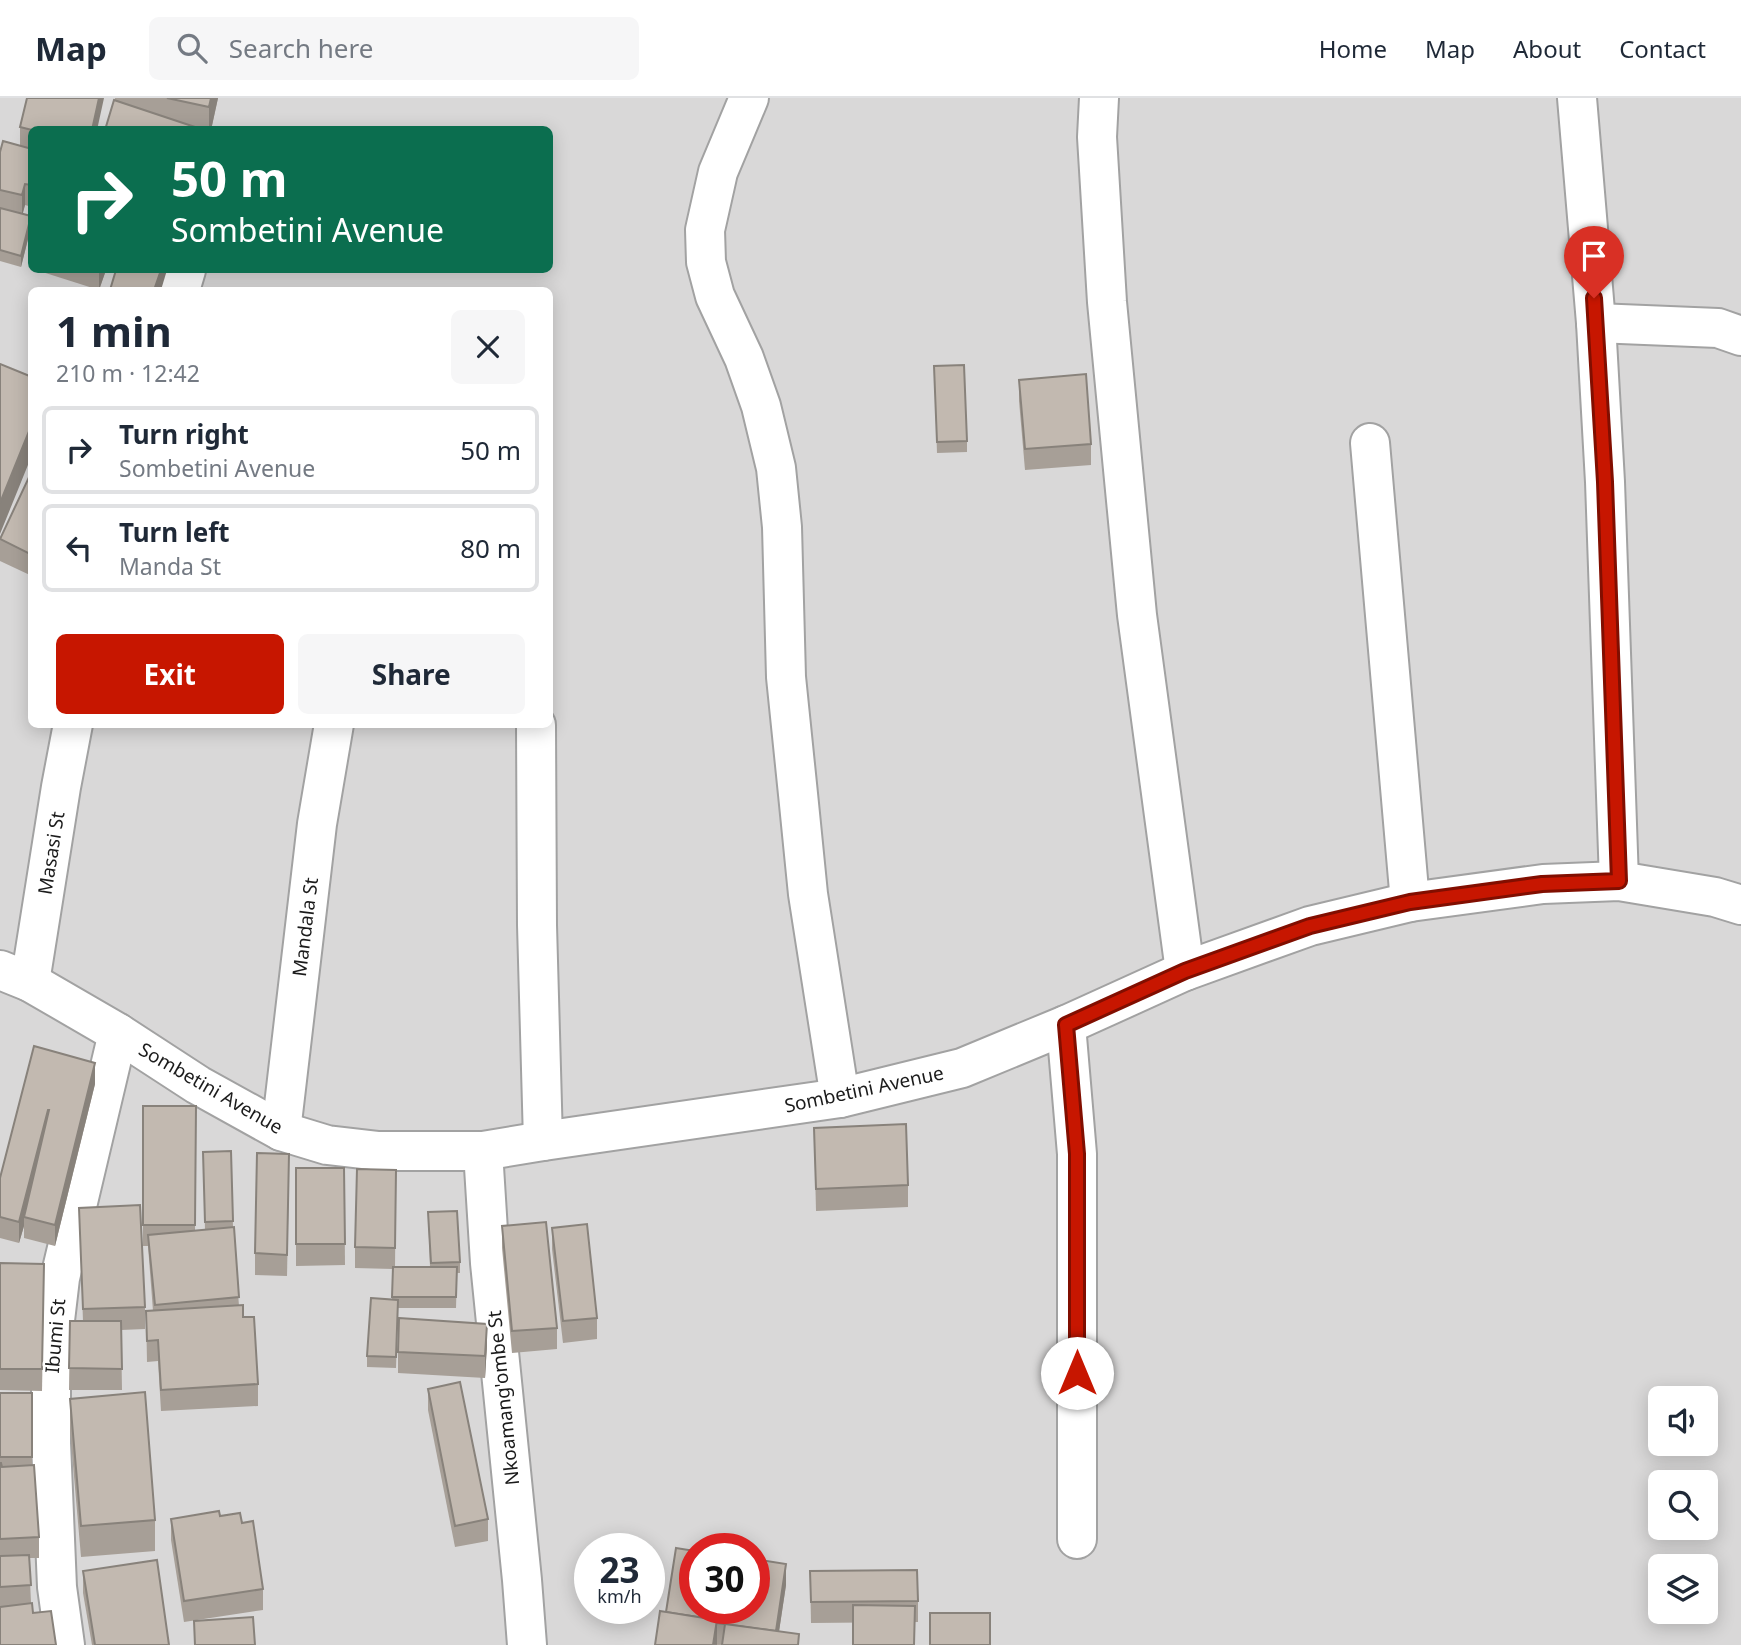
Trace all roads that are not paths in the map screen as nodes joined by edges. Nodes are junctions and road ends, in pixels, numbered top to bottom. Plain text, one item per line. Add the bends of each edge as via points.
1 (749, 98) edge
2 (1099, 98) edge
3 (1577, 98) edge
4 (1596, 323) junction
5 (1741, 336) edge
6 (1370, 443) dead end
7 (73, 728) edge
8 (333, 728) edge
9 (536, 728) edge
10 (1619, 881) junction
11 (1410, 902) junction
12 (1741, 905) edge
13 (1185, 971) junction
14 (15, 976) edge
15 (1066, 1025) junction
16 (118, 1033) junction
17 (840, 1098) junction
18 (281, 1131) junction
19 (542, 1141) junction
20 (483, 1151) junction
21 (1077, 1539) dead end
22 (65, 1645) edge
23 (527, 1645) edge

1 - 17 street via 718,172 705,230 706,262 715,296 761,406 776,467 786,677 799,806
2 - 13 street via 1097,137 1107,302 1136,601
3 - 4 street
4 - 5 street via 1718,328
4 - 10 street
6 - 11 street
7 - 14 street, Masasi St
8 - 18 street, Mandala St via 317,824
9 - 19 street
10 - 11 street, Sombetini Avenue via 1542,884
10 - 12 street, Sombetini Avenue
11 - 13 street, Sombetini Avenue via 1310,926
13 - 15 street, Sombetini Avenue
14 - 16 street, Sombetini Avenue
15 - 17 street, Sombetini Avenue via 962,1068
15 - 21 street via 1077,1154
16 - 18 street, Sombetini Avenue
16 - 22 street, Ibumi St via 60,1278 51,1354 57,1587
17 - 19 street, Sombetini Avenue
18 - 20 street, Sombetini Avenue via 327,1145 379,1151
19 - 20 street, Sombetini Avenue
20 - 23 street, Nkoamang'ombe St

